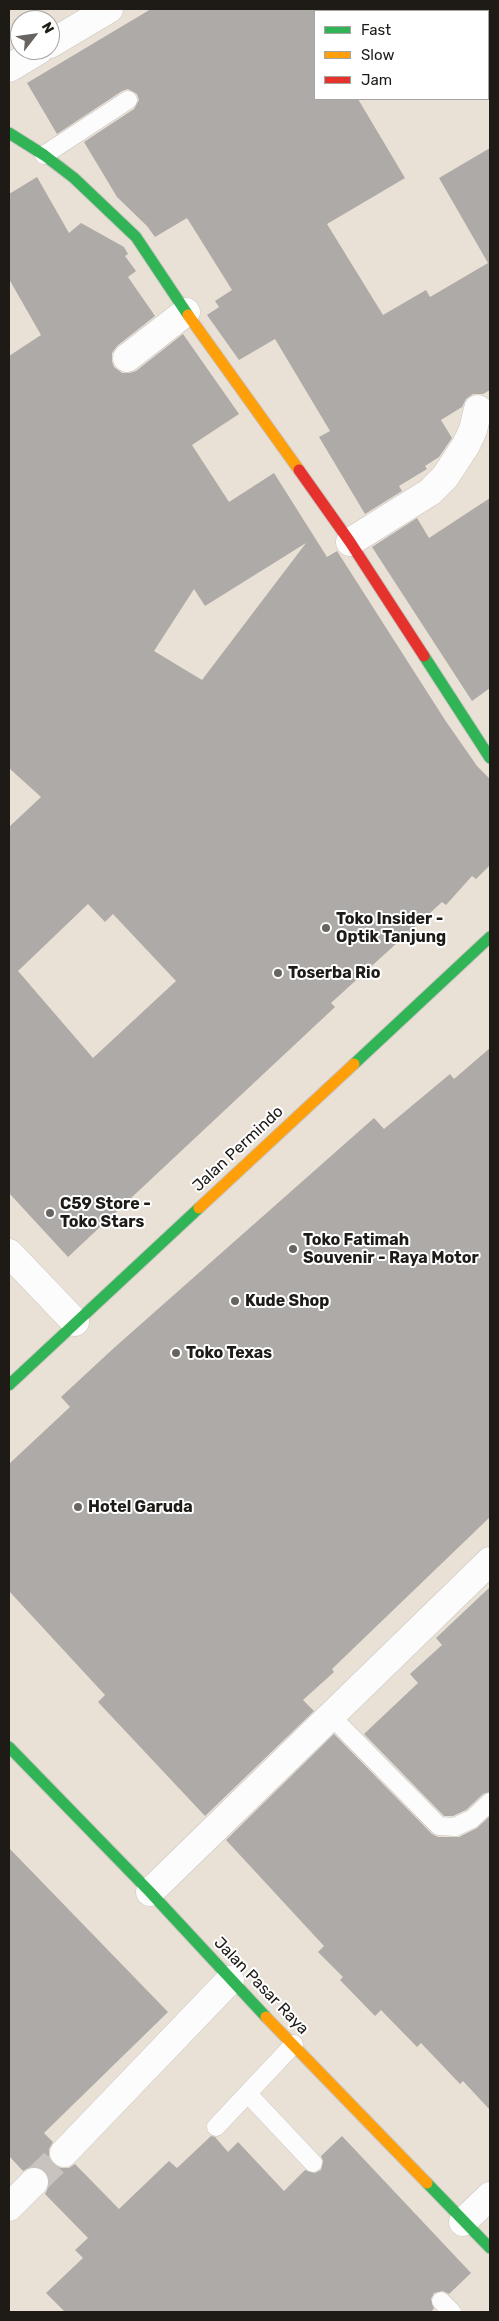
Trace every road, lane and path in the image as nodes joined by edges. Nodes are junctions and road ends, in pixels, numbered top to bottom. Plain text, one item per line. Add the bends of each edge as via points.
1 (109, 9) edge
2 (60, 38) edge
3 (22, 60) edge
4 (9, 68) edge
5 (128, 100) dead end
6 (9, 133) edge
7 (44, 155) junction
8 (186, 312) junction
9 (127, 358) dead end
10 (478, 409) dead end
11 (350, 542) junction
12 (490, 758) edge
13 (490, 937) edge
14 (9, 1253) edge
15 (75, 1322) junction
16 (9, 1385) edge
17 (490, 1561) edge
18 (330, 1715) junction
19 (9, 1747) edge
20 (490, 1802) edge
21 (150, 1892) junction
22 (230, 1980) junction
23 (294, 2044) junction
24 (248, 2094) junction
25 (216, 2126) dead end
26 (73, 2144) tunnel mouth
27 (313, 2163) dead end
28 (34, 2182) tunnel mouth
29 (490, 2196) edge
30 (9, 2206) edge
31 (464, 2222) junction
32 (490, 2248) edge

1 - 2 street
3 - 4 street
5 - 7 lane
6 - 7 main road
7 - 8 main road via 74,178 136,237
8 - 9 street
8 - 11 main road
10 - 11 street via 466,445 446,477 423,497
11 - 12 main road
13 - 15 main road, Jalan Permindo
14 - 15 street
15 - 16 main road, Jalan Permindo
17 - 18 street
18 - 20 lane via 439,1826 455,1827 472,1818
18 - 21 street
19 - 21 main road, Jalan Pasar Raya
21 - 22 main road, Jalan Pasar Raya
22 - 23 main road, Jalan Pasar Raya
22 - 26 street
23 - 24 lane
23 - 31 main road, Jalan Pasar Raya
24 - 25 lane
24 - 27 lane
28 - 30 street
29 - 31 street
31 - 32 main road, Jalan Pasar Raya

